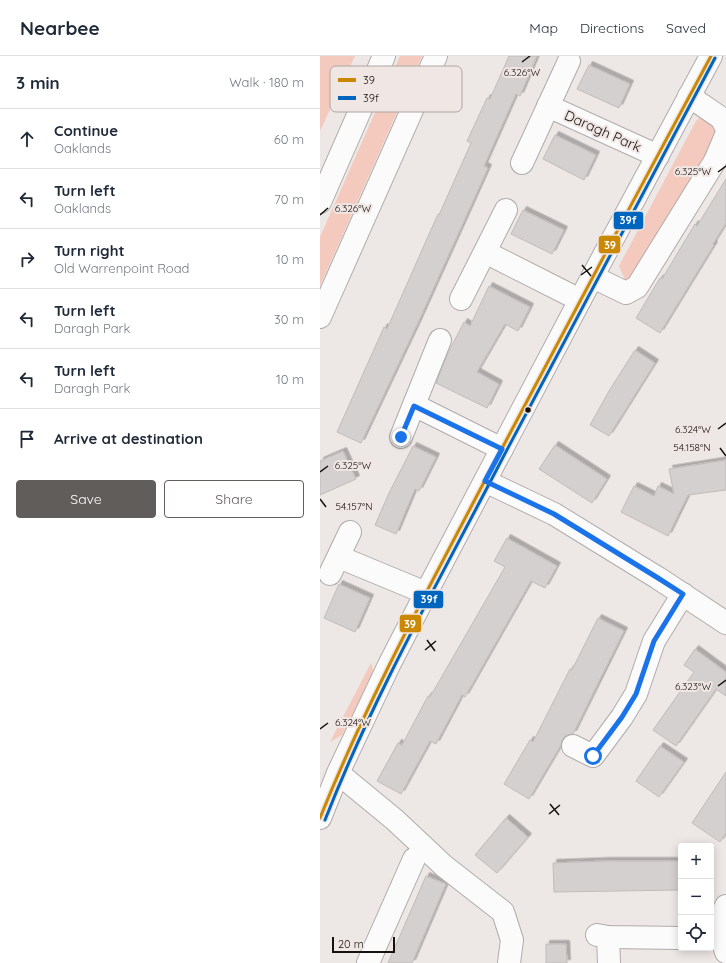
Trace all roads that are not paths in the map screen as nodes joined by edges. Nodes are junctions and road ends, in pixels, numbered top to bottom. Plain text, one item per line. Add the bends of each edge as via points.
1 (384, 56) edge
2 (436, 56) edge
3 (711, 56) edge
4 (569, 61) dead end
5 (380, 66) edge
6 (432, 66) edge
7 (689, 96) junction
8 (548, 106) junction
9 (359, 112) edge
10 (411, 112) edge
11 (726, 128) edge
12 (726, 135) edge
13 (658, 156) junction
14 (522, 163) dead end
15 (320, 202) edge
16 (506, 210) dead end
17 (485, 252) junction
18 (593, 277) junction
19 (460, 299) dead end
20 (580, 300) junction
21 (320, 317) edge
22 (440, 340) dead end
23 (414, 406) junction
24 (401, 437) dead end
25 (502, 449) junction
26 (485, 481) junction
27 (350, 532) dead end
28 (426, 593) junction
29 (683, 594) junction
30 (726, 623) edge
31 (573, 746) dead end
32 (338, 773) junction
33 (320, 818) edge
34 (414, 859) dead end
35 (726, 906) edge
36 (714, 931) edge
37 (678, 938) edge
38 (726, 952) edge
39 (368, 963) edge
40 (510, 963) edge
41 (609, 963) edge

1 - 5 main road
2 - 6 main road
3 - 7 main road
4 - 8 main road, Daragh Park
7 - 11 main road via 721,118
7 - 13 main road
8 - 13 main road, Daragh Park
8 - 14 main road, Daragh Park
9 - 15 main road
10 - 21 main road
12 - 18 main road via 715,161 637,287 626,293
13 - 18 main road
16 - 17 main road
17 - 19 main road
17 - 20 main road
18 - 20 main road
20 - 25 main road
22 - 23 main road
23 - 24 main road
23 - 25 main road
25 - 26 main road
26 - 28 main road
26 - 29 main road via 554,514
27 - 28 main road via 334,566
28 - 32 main road
29 - 30 main road
29 - 31 main road via 654,641 636,694 622,717 593,756
32 - 33 main road
32 - 40 main road via 395,820 444,866 503,912 512,940
34 - 39 main road
35 - 36 main road
36 - 38 main road
37 - 41 main road via 602,936

